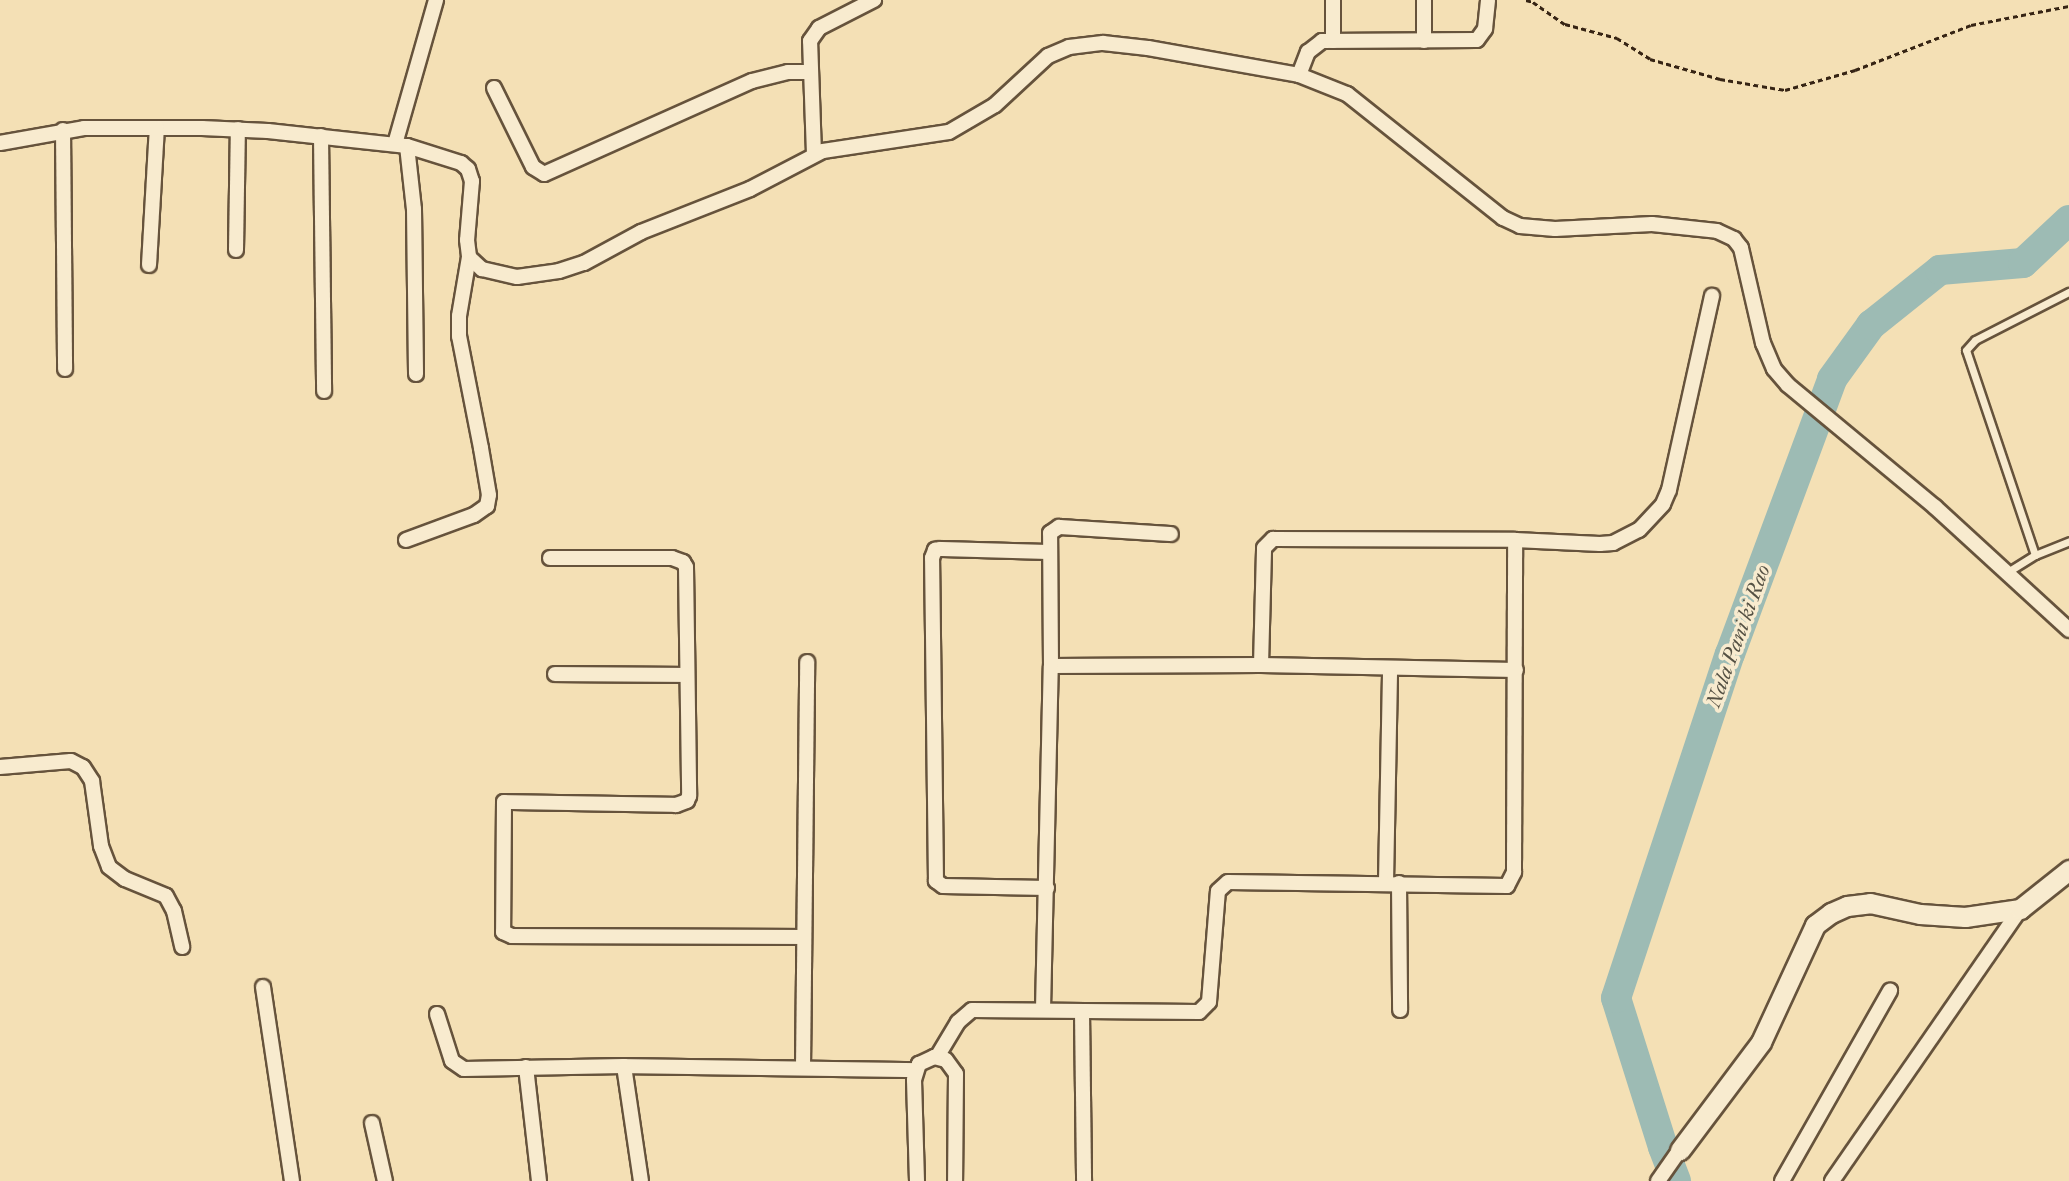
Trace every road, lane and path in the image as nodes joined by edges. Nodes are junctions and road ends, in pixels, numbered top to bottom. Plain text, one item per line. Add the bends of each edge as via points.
1 (436, 0) edge
2 (874, 0) edge
3 (1333, 0) edge
4 (1424, 0) edge
5 (1488, 0) edge
6 (1525, 0) edge
7 (2069, 6) edge
8 (1333, 41) junction
9 (1424, 41) junction
10 (810, 72) junction
11 (1299, 75) junction
12 (494, 88) dead end
13 (157, 128) junction
14 (238, 129) junction
15 (64, 130) junction
16 (321, 136) junction
17 (0, 143) edge
18 (401, 145) junction
19 (814, 155) junction
20 (236, 250) dead end
21 (470, 257) junction
22 (149, 265) dead end
23 (2069, 292) edge
24 (1712, 296) dead end
25 (65, 369) dead end
26 (416, 374) dead end
27 (324, 391) dead end
28 (1171, 534) dead end
29 (406, 540) dead end
30 (1515, 540) junction
31 (2069, 541) edge
32 (1050, 552) junction
33 (2035, 555) junction
34 (550, 558) dead end
35 (2006, 573) junction
36 (2069, 630) edge
37 (807, 662) dead end
38 (1261, 665) junction
39 (1051, 666) junction
40 (1390, 669) junction
41 (1516, 670) junction
42 (555, 674) dead end
43 (686, 675) junction
44 (0, 767) edge
45 (2069, 870) edge
46 (1392, 883) junction
47 (1047, 888) junction
48 (2020, 909) junction
49 (804, 937) junction
50 (182, 947) dead end
51 (264, 987) dead end
52 (1890, 991) dead end
53 (1043, 1009) junction
54 (1400, 1010) dead end
55 (1082, 1012) junction
56 (437, 1014) dead end
57 (937, 1057) junction
58 (624, 1066) junction
59 (526, 1067) junction
60 (803, 1067) junction
61 (916, 1070) junction
62 (372, 1123) dead end
63 (1680, 1150) joint
64 (292, 1181) edge
65 (385, 1181) edge
66 (538, 1181) edge
67 (640, 1181) edge
68 (917, 1181) edge
69 (955, 1181) edge
70 (1084, 1181) edge
71 (1658, 1181) edge
72 (1782, 1181) edge
73 (1832, 1181) edge

1 - 18 street
2 - 10 street via 813,34
3 - 8 street
4 - 9 street
5 - 9 street via 1485,29 1477,40
6 - 7 path via 1565,24 1617,38 1650,59 1720,79 1785,90 1854,70 1971,25
8 - 9 street
8 - 11 street via 1312,47
10 - 12 street via 780,73 752,81 544,174 533,167
10 - 19 street
11 - 19 street via 1148,48 1084,44 1048,56 995,105 949,132 841,146
11 - 35 street via 1347,94 1503,218 1520,226 1555,229 1651,224 1727,234 1741,248 1768,358 1788,385
13 - 14 street
13 - 15 street
13 - 22 street
14 - 16 street
14 - 20 street
15 - 17 street
15 - 25 street
16 - 18 street
16 - 27 street
18 - 21 street via 468,169 472,181
18 - 26 street via 414,209
19 - 21 street via 761,184 641,232 570,268 504,276 482,269
21 - 29 street via 459,336 489,495 487,506
23 - 33 lane via 1975,340 1966,350
24 - 30 street via 1663,504 1639,530 1613,543
28 - 32 street via 1059,527 1050,533
30 - 38 street via 1273,539 1264,548
30 - 41 street
31 - 33 lane
32 - 39 street
32 - 47 street via 940,549 932,558 934,877 943,886
33 - 35 lane
34 - 43 street via 679,558 685,567
35 - 36 street
37 - 49 street
38 - 39 street
38 - 40 street
39 - 47 street
40 - 41 street
40 - 46 street
41 - 46 street via 1512,880 1501,887
42 - 43 street
43 - 49 street via 687,801 676,805 504,802 503,932 512,936
44 - 50 street via 72,761 83,766 92,781 101,846 109,867 166,896
45 - 48 street
46 - 54 street
46 - 55 street via 1228,881 1218,891 1206,1007 1193,1014
47 - 53 street
48 - 63 street via 1965,917 1920,914 1870,903 1831,913 1815,925 1755,1051
48 - 73 street
49 - 60 street
51 - 64 street
52 - 72 street
53 - 55 street
53 - 57 street via 972,1010 958,1022
55 - 70 street
56 - 59 street via 457,1067
57 - 61 street via 923,1060
57 - 69 street via 946,1060 956,1074
58 - 59 street
58 - 60 street
58 - 67 street
59 - 66 street
60 - 61 street
61 - 68 street
62 - 65 street
63 - 71 street

